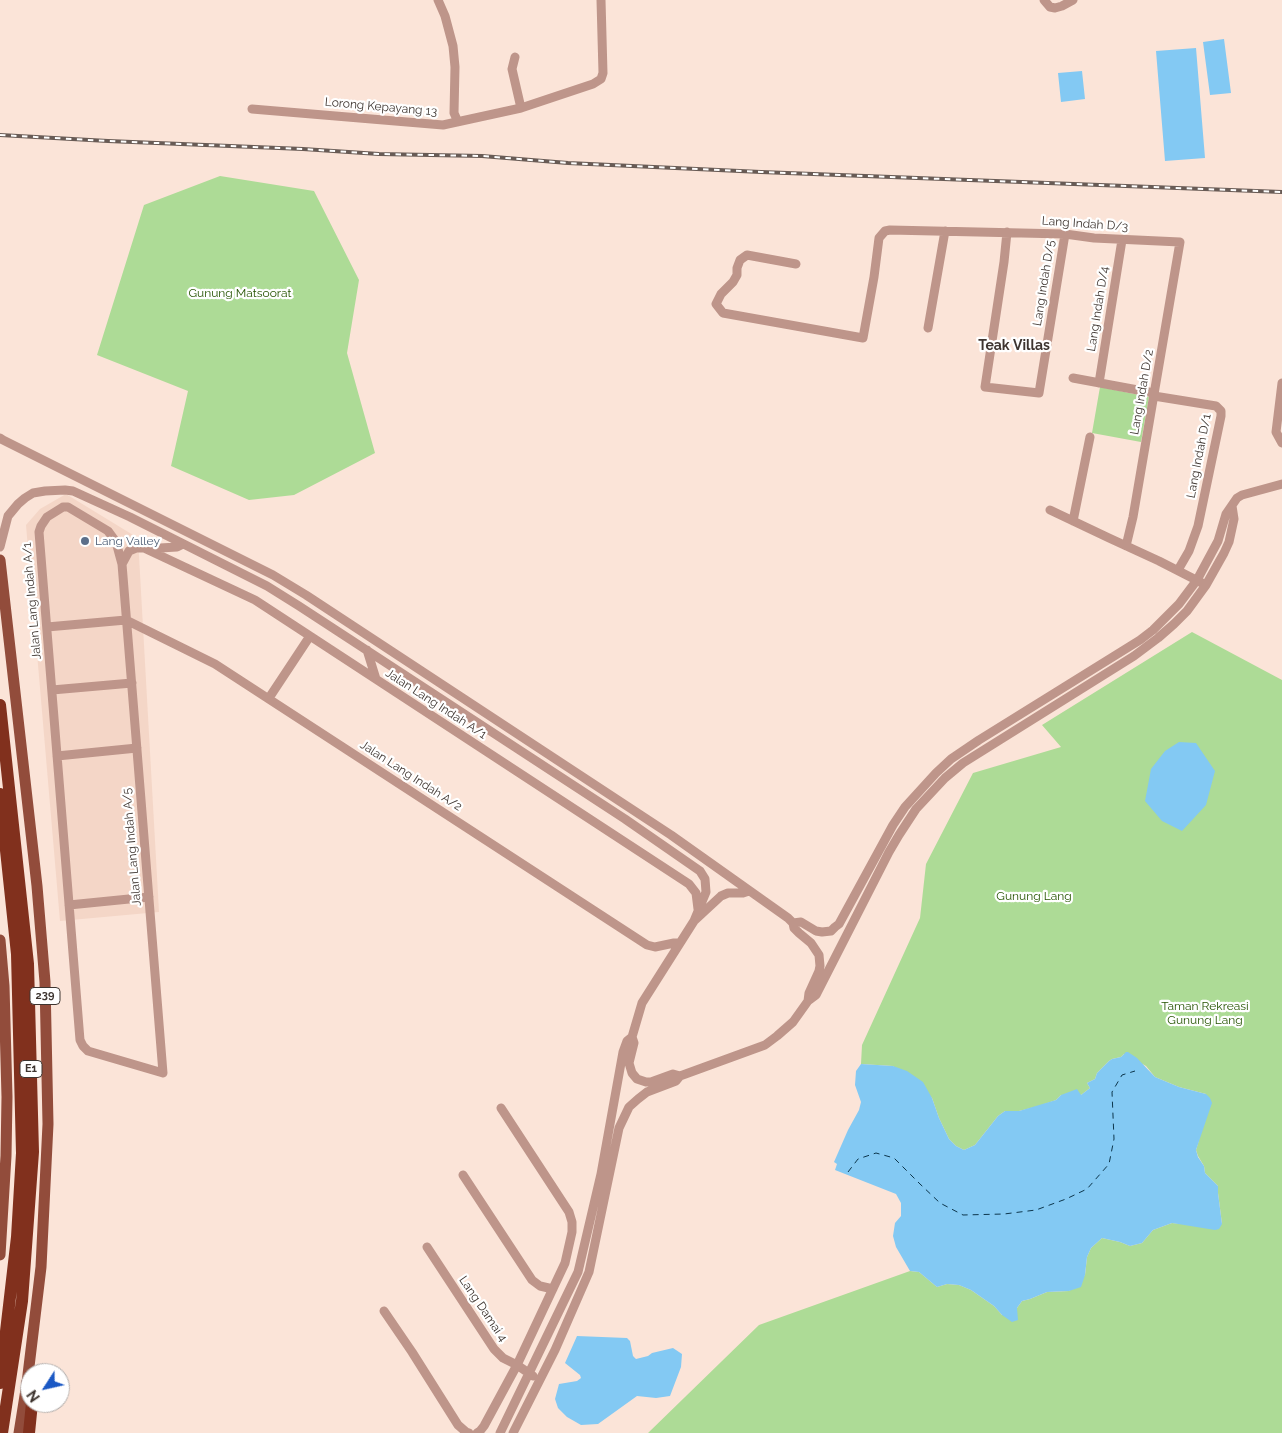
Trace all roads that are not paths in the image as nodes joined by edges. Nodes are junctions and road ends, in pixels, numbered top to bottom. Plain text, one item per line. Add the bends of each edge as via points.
1 (438, 0) edge
2 (601, 0) edge
3 (1044, 0) edge
4 (1073, 0) edge
5 (515, 57) dead end
6 (521, 108) junction
7 (252, 109) dead end
8 (458, 122) junction
9 (944, 230) junction
10 (1007, 232) junction
11 (1065, 234) junction
12 (1122, 240) junction
13 (1180, 242) joint
14 (796, 264) dead end
15 (928, 328) dead end
16 (1073, 378) dead end
17 (1099, 383) junction
18 (1282, 383) edge
19 (1154, 395) junction
20 (1090, 437) dead end
21 (0, 438) edge
22 (1282, 443) edge
23 (1282, 484) edge
24 (1232, 506) junction
25 (1050, 510) dead end
26 (1073, 521) junction
27 (183, 544) junction
28 (1126, 546) junction
29 (0, 547) edge
30 (153, 551) junction
31 (0, 560) edge
32 (122, 564) junction
33 (1178, 570) junction
34 (1197, 580) junction
35 (1206, 585) junction
36 (126, 620) junction
37 (47, 627) junction
38 (310, 636) junction
39 (367, 650) junction
40 (376, 679) junction
41 (132, 682) junction
42 (52, 690) junction
43 (269, 698) junction
44 (0, 705) edge
45 (137, 748) junction
46 (57, 756) junction
47 (0, 794) edge
48 (749, 891) junction
49 (149, 897) junction
50 (69, 905) junction
51 (698, 909) junction
52 (694, 921) junction
53 (793, 923) junction
54 (0, 940) edge
55 (680, 943) junction
56 (808, 1001) junction
57 (632, 1037) junction
58 (163, 1073) joint
59 (680, 1076) junction
60 (501, 1108) dead end
61 (464, 1174) dead end
62 (427, 1247) dead end
63 (0, 1256) edge
64 (553, 1289) junction
65 (384, 1312) dead end
66 (31, 1363) edge
67 (516, 1365) junction
68 (529, 1374) junction
69 (540, 1380) junction
70 (0, 1383) edge
71 (23, 1413) edge
72 (31, 1413) edge
73 (2, 1433) edge
74 (19, 1433) edge
75 (29, 1433) edge
76 (469, 1433) edge
77 (477, 1433) edge
78 (500, 1433) edge
79 (513, 1433) edge

1 - 8 street via 453,46 454,112
2 - 6 street, Lorong Kepayang 13 via 601,79
3 - 4 street via 1055,8
5 - 6 street via 512,69
6 - 8 street, Lorong Kepayang 13
7 - 8 street, Lorong Kepayang 13 via 443,124
9 - 10 street, Lang Indah D/3
9 - 14 street, Lang Indah D/3 via 884,231 879,238 863,338 723,313 716,304 737,275 740,260 747,255
9 - 15 street
10 - 11 street, Lang Indah D/3
10 - 11 street, Lang Indah D/5 via 984,387 1039,393
11 - 12 street, Lang Indah D/3
12 - 13 street, Lang Indah D/3
12 - 17 street, Lang Indah D/4
13 - 19 street, Lang Indah D/2
16 - 17 street
17 - 19 street
18 - 22 street via 1276,432
19 - 28 street, Lang Indah D/2 via 1134,517
19 - 33 street, Lang Indah D/1 via 1216,406 1221,416 1198,526
20 - 26 street
21 - 48 street via 273,575 671,835
23 - 24 street via 1242,495
24 - 34 street
24 - 35 street via 1234,519 1229,542
25 - 26 street
26 - 28 street
27 - 29 street, Jalan Lang Indah A/1 via 114,509 65,490 33,493 18,504 8,516
27 - 30 street
27 - 39 street, Jalan Lang Indah A/1 via 267,586
28 - 33 street
30 - 32 street, Jalan Lang Indah A/1 via 134,548
30 - 38 street, Jalan Lang Indah A/1 via 255,600
31 - 66 main road, 239 via 45,982 48,1124 41,1267
32 - 36 street, Jalan Lang Indah A/5
32 - 37 street, Jalan Lang Indah A/1 via 116,542 108,531 68,507 47,517 39,532
33 - 34 street
34 - 35 street
34 - 53 street via 1167,616 1140,640 978,740 936,773 893,825 839,924 822,932 801,922
35 - 56 street via 1187,611 1134,656 962,763 945,778 916,809 895,840 816,995
36 - 37 street
36 - 41 street, Jalan Lang Indah A/5
36 - 43 street, Jalan Lang Indah A/2 via 216,664
37 - 42 street, Jalan Lang Indah A/1
38 - 40 street, Jalan Lang Indah A/1
38 - 43 street
39 - 40 street
39 - 51 street, Jalan Lang Indah A/1 via 700,871 705,879 706,892
40 - 51 street, Jalan Lang Indah A/1 via 689,884 696,893
41 - 42 street
41 - 45 street, Jalan Lang Indah A/5
42 - 46 street, Jalan Lang Indah A/1
43 - 55 street, Jalan Lang Indah A/2 via 647,945
44 - 73 highway, E1 via 28,964 33,1152 22,1301
45 - 46 street
45 - 49 street, Jalan Lang Indah A/5
46 - 50 street, Jalan Lang Indah A/1
47 - 70 highway, E1 via 17,954 22,1153 17,1237
48 - 52 street via 720,896
48 - 53 street
49 - 50 street
49 - 58 street, Jalan Lang Indah A/5
50 - 58 street, Jalan Lang Indah A/1 via 82,1046 88,1051
51 - 52 street, Jalan Lang Indah A/1
52 - 55 street
53 - 56 street via 798,934 816,949 820,960
54 - 63 main road via 7,1097
55 - 57 street via 642,1003
56 - 59 street via 793,1022 765,1045
57 - 59 street via 634,1044 629,1067 634,1076 651,1082 673,1074
57 - 68 street via 623,1052 578,1272
59 - 69 street via 647,1092 626,1112 617,1138 589,1272
60 - 64 street via 571,1217 572,1232 567,1256
61 - 64 street via 532,1280
62 - 67 street, Lang Damai 4 via 494,1350
64 - 67 street
65 - 76 street via 458,1425
67 - 68 street, Lang Damai 4
67 - 77 street via 484,1426
68 - 69 street, Lang Damai 4
68 - 78 street
69 - 79 street
71 - 74 main road, 239
72 - 75 highway

